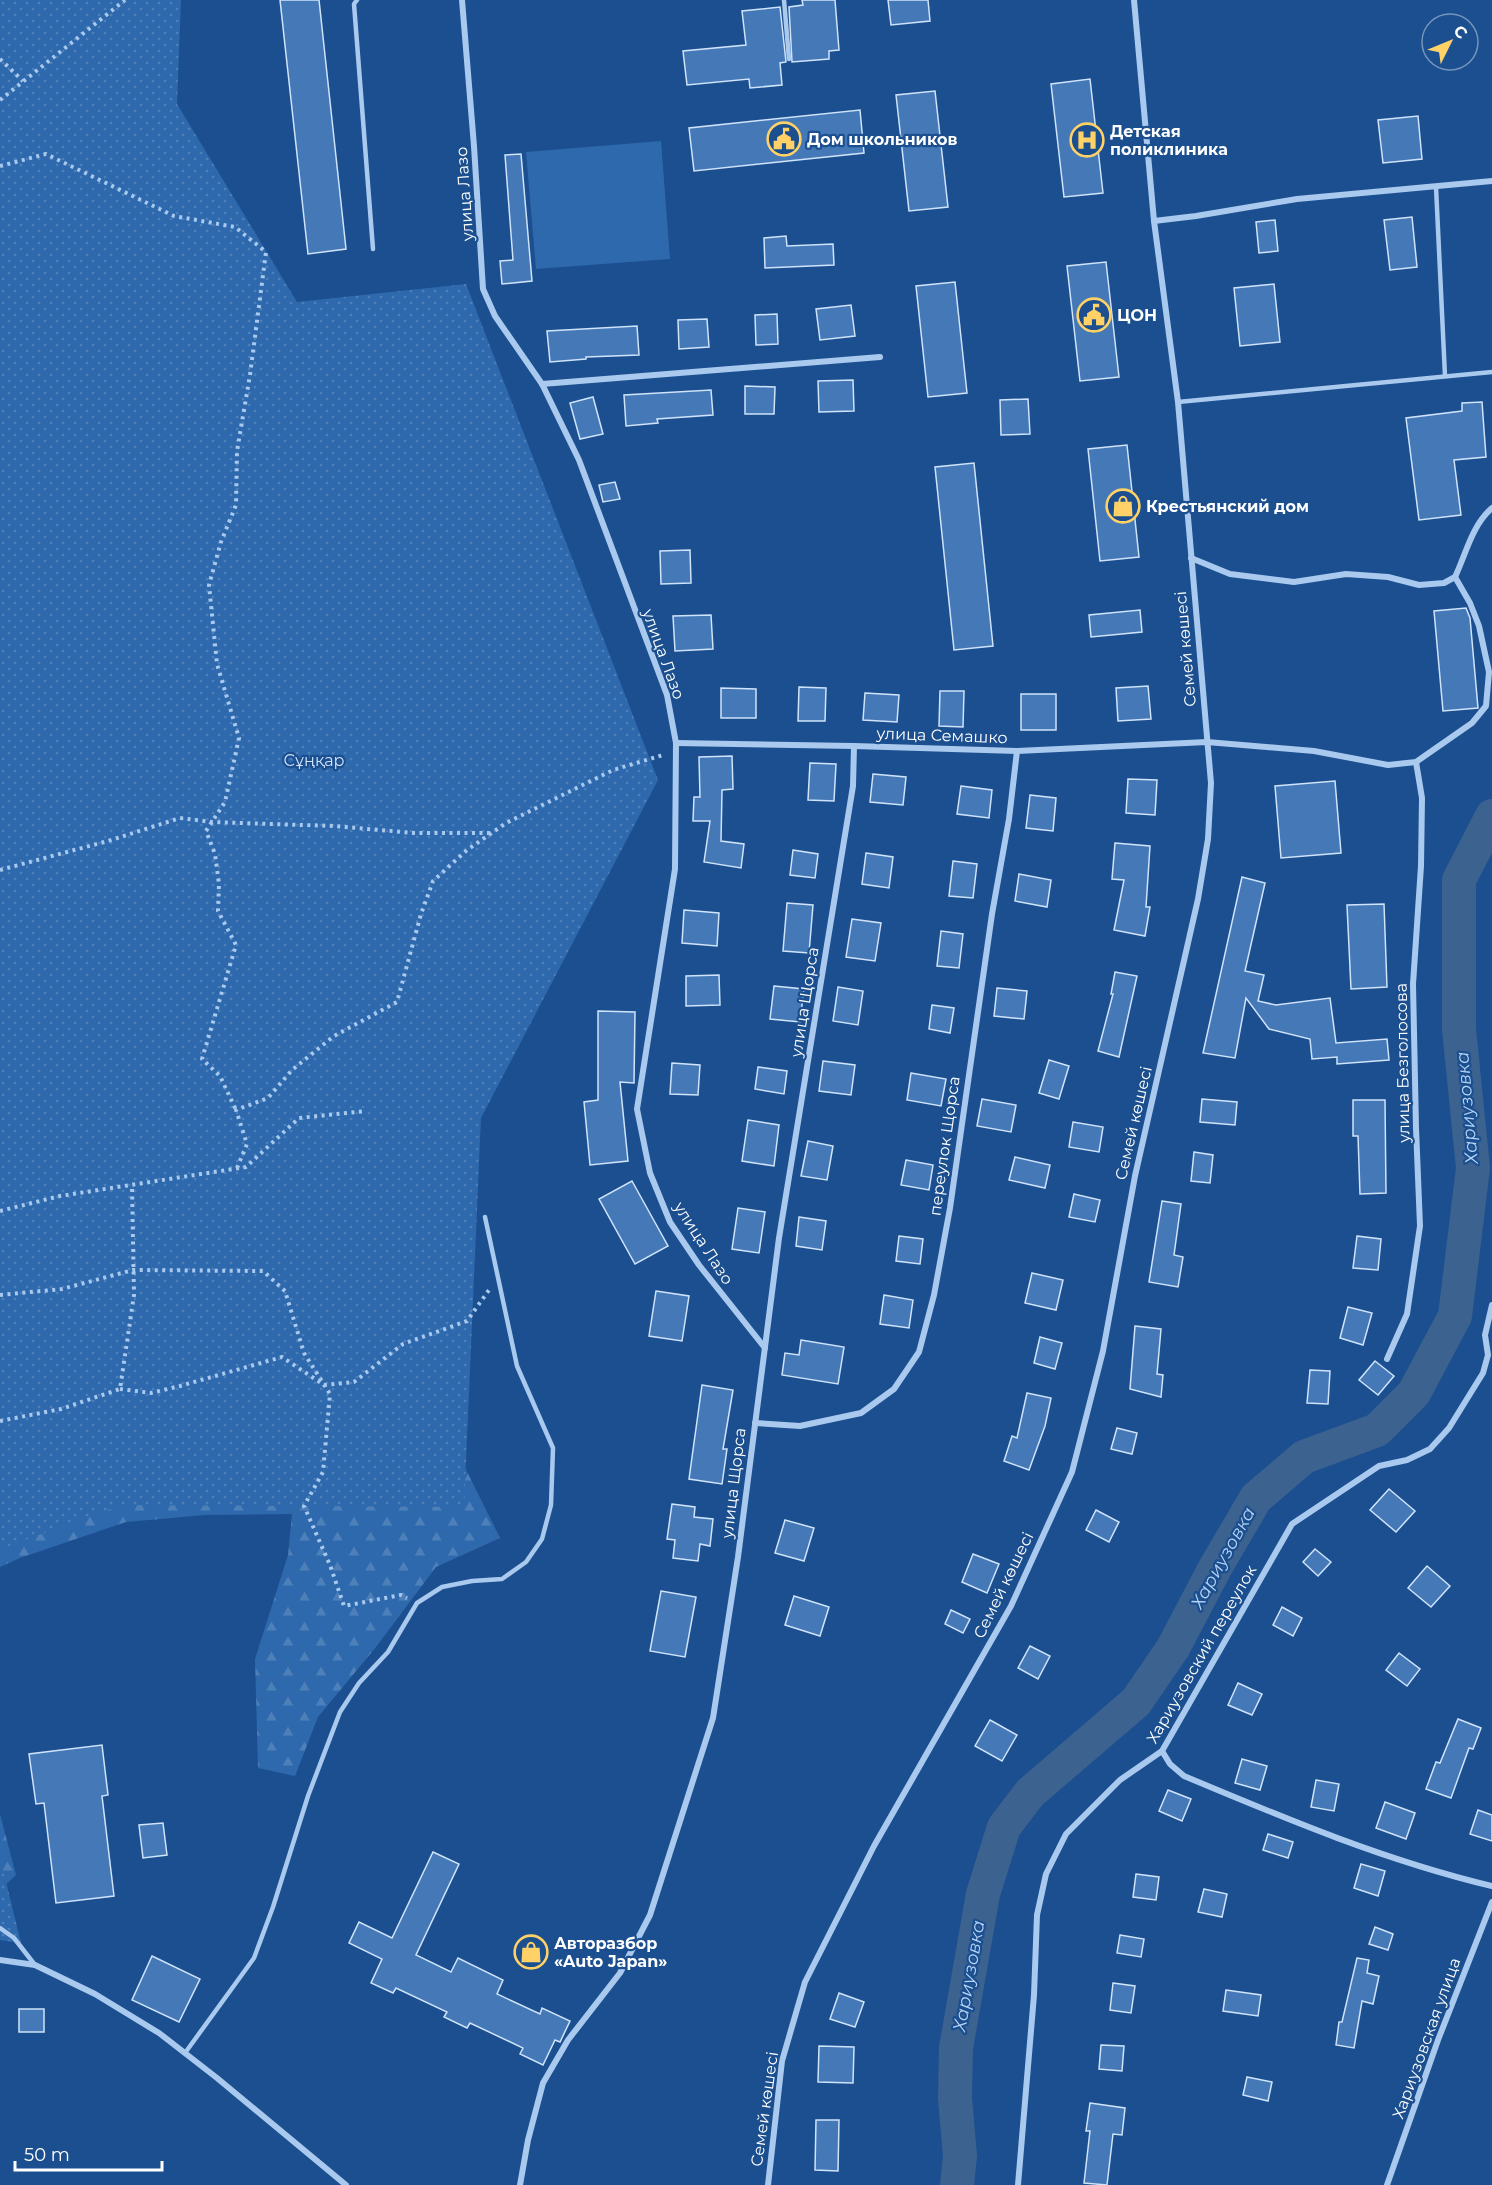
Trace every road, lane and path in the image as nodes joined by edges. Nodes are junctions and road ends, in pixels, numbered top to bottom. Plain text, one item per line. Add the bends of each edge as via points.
1 (125, 0) edge
2 (357, 0) edge
3 (462, 0) edge
4 (784, 0) edge
5 (1134, 0) edge
6 (0, 59) edge
7 (789, 59) dead end
8 (23, 81) junction
9 (0, 100) edge
10 (0, 166) edge
11 (1492, 182) edge
12 (1436, 187) junction
13 (1154, 221) junction
14 (373, 249) dead end
15 (880, 357) dead end
16 (1492, 372) edge
17 (1445, 376) junction
18 (542, 384) junction
19 (1178, 402) junction
20 (1492, 508) edge
21 (1191, 558) junction
22 (1455, 577) junction
23 (1207, 742) junction
24 (676, 743) junction
25 (854, 746) junction
26 (1017, 751) junction
27 (676, 752) junction
28 (1416, 762) junction
29 (212, 822) junction
30 (492, 833) junction
31 (0, 870) edge
32 (236, 1110) junction
33 (366, 1111) dead end
34 (237, 1168) junction
35 (132, 1185) junction
36 (0, 1211) edge
37 (485, 1217) dead end
38 (133, 1269) junction
39 (498, 1277) junction
40 (0, 1295) edge
41 (1492, 1305) edge
42 (765, 1348) junction
43 (1490, 1356) edge
44 (1388, 1359) dead end
45 (324, 1385) junction
46 (120, 1389) junction
47 (0, 1421) edge
48 (755, 1423) junction
49 (417, 1603) junction
50 (1162, 1752) junction
51 (1492, 1886) edge
52 (1492, 1902) edge
53 (0, 1928) edge
54 (0, 1960) edge
55 (35, 1965) junction
56 (184, 2053) junction
57 (346, 2185) edge
58 (520, 2185) edge
59 (768, 2185) edge
60 (1018, 2185) edge
61 (1387, 2185) edge

1 - 8 path
2 - 14 lane via 354,4
3 - 18 street, улица Лазо via 483,289 495,316
4 - 7 lane
5 - 13 street, Семей көшесі
6 - 8 path
8 - 9 path
10 - 29 path via 46,154 174,216 234,227 266,252 237,452 236,505 209,585 217,663 239,738 225,802
11 - 12 street
12 - 13 street via 1297,199
12 - 17 lane
13 - 19 street, Семей көшесі
15 - 18 street
16 - 17 lane
17 - 19 lane
18 - 24 street, улица Лазо via 579,460 667,695
19 - 21 street, Семей көшесі
20 - 22 street via 1470,540
21 - 22 street via 1230,574 1294,582 1346,574 1388,577 1419,585 1444,583
21 - 23 street, Семей көшесі
22 - 28 street via 1479,626 1489,672 1486,706 1472,723
23 - 26 street, улица Семашко
23 - 28 street via 1314,751 1389,765
23 - 59 street, Семей көшесі via 1211,783 1208,839 1198,899 1135,1176 1103,1351 1072,1472 1011,1606 874,1846 805,1982 782,2061
24 - 25 street, улица Семашко
24 - 27 street, улица Лазо
25 - 26 street, улица Семашко
25 - 42 street, улица Щорса via 853,786 781,1226
26 - 48 street, переулок Щорса via 950,1208 934,1294 918,1352 894,1389 861,1413 800,1426
27 - 30 path via 614,770
27 - 42 street, улица Лазо via 675,869 637,1109 650,1173 670,1222
28 - 44 street, улица Безголосова via 1422,798 1413,984 1420,1226 1407,1314
29 - 30 path via 414,833
29 - 31 path via 180,818
29 - 32 path via 206,831 215,854 218,911 236,945 202,1059 220,1076
30 - 32 path via 433,881 397,1002 334,1036 292,1070 268,1098
32 - 34 path via 247,1144
33 - 34 path via 299,1118 246,1167
34 - 35 path
35 - 36 path via 60,1196
35 - 38 path
37 - 39 lane
38 - 40 path via 62,1289
38 - 45 path via 263,1271 285,1291 304,1353
38 - 46 path via 134,1295
39 - 45 path via 467,1321 403,1344 354,1382
39 - 49 lane via 517,1366 553,1448 551,1505 542,1539 526,1562 502,1579 442,1587
41 - 43 street, Хариузовский переулок via 1485,1335
42 - 48 street, улица Щорса
43 - 50 street, Хариузовский переулок via 1449,1428 1430,1449 1407,1460 1379,1466 1292,1524
45 - 46 path via 282,1357 152,1393
45 - 49 path via 330,1394 323,1472 304,1506 344,1606 401,1595
46 - 47 path via 61,1409
48 - 58 street, улица Щорса via 713,1718 650,1915 620,1973 568,2040 543,2083
49 - 56 lane via 388,1652 359,1683 340,1712 254,1958
50 - 51 street via 1184,1776 1290,1820 1447,1875
50 - 60 street, Хариузовский переулок via 1120,1780 1066,1834 1046,1874 1037,1915
52 - 61 street, Хариузовская улица
53 - 55 lane via 14,1938
54 - 55 street
55 - 56 street via 95,1994
56 - 57 street

